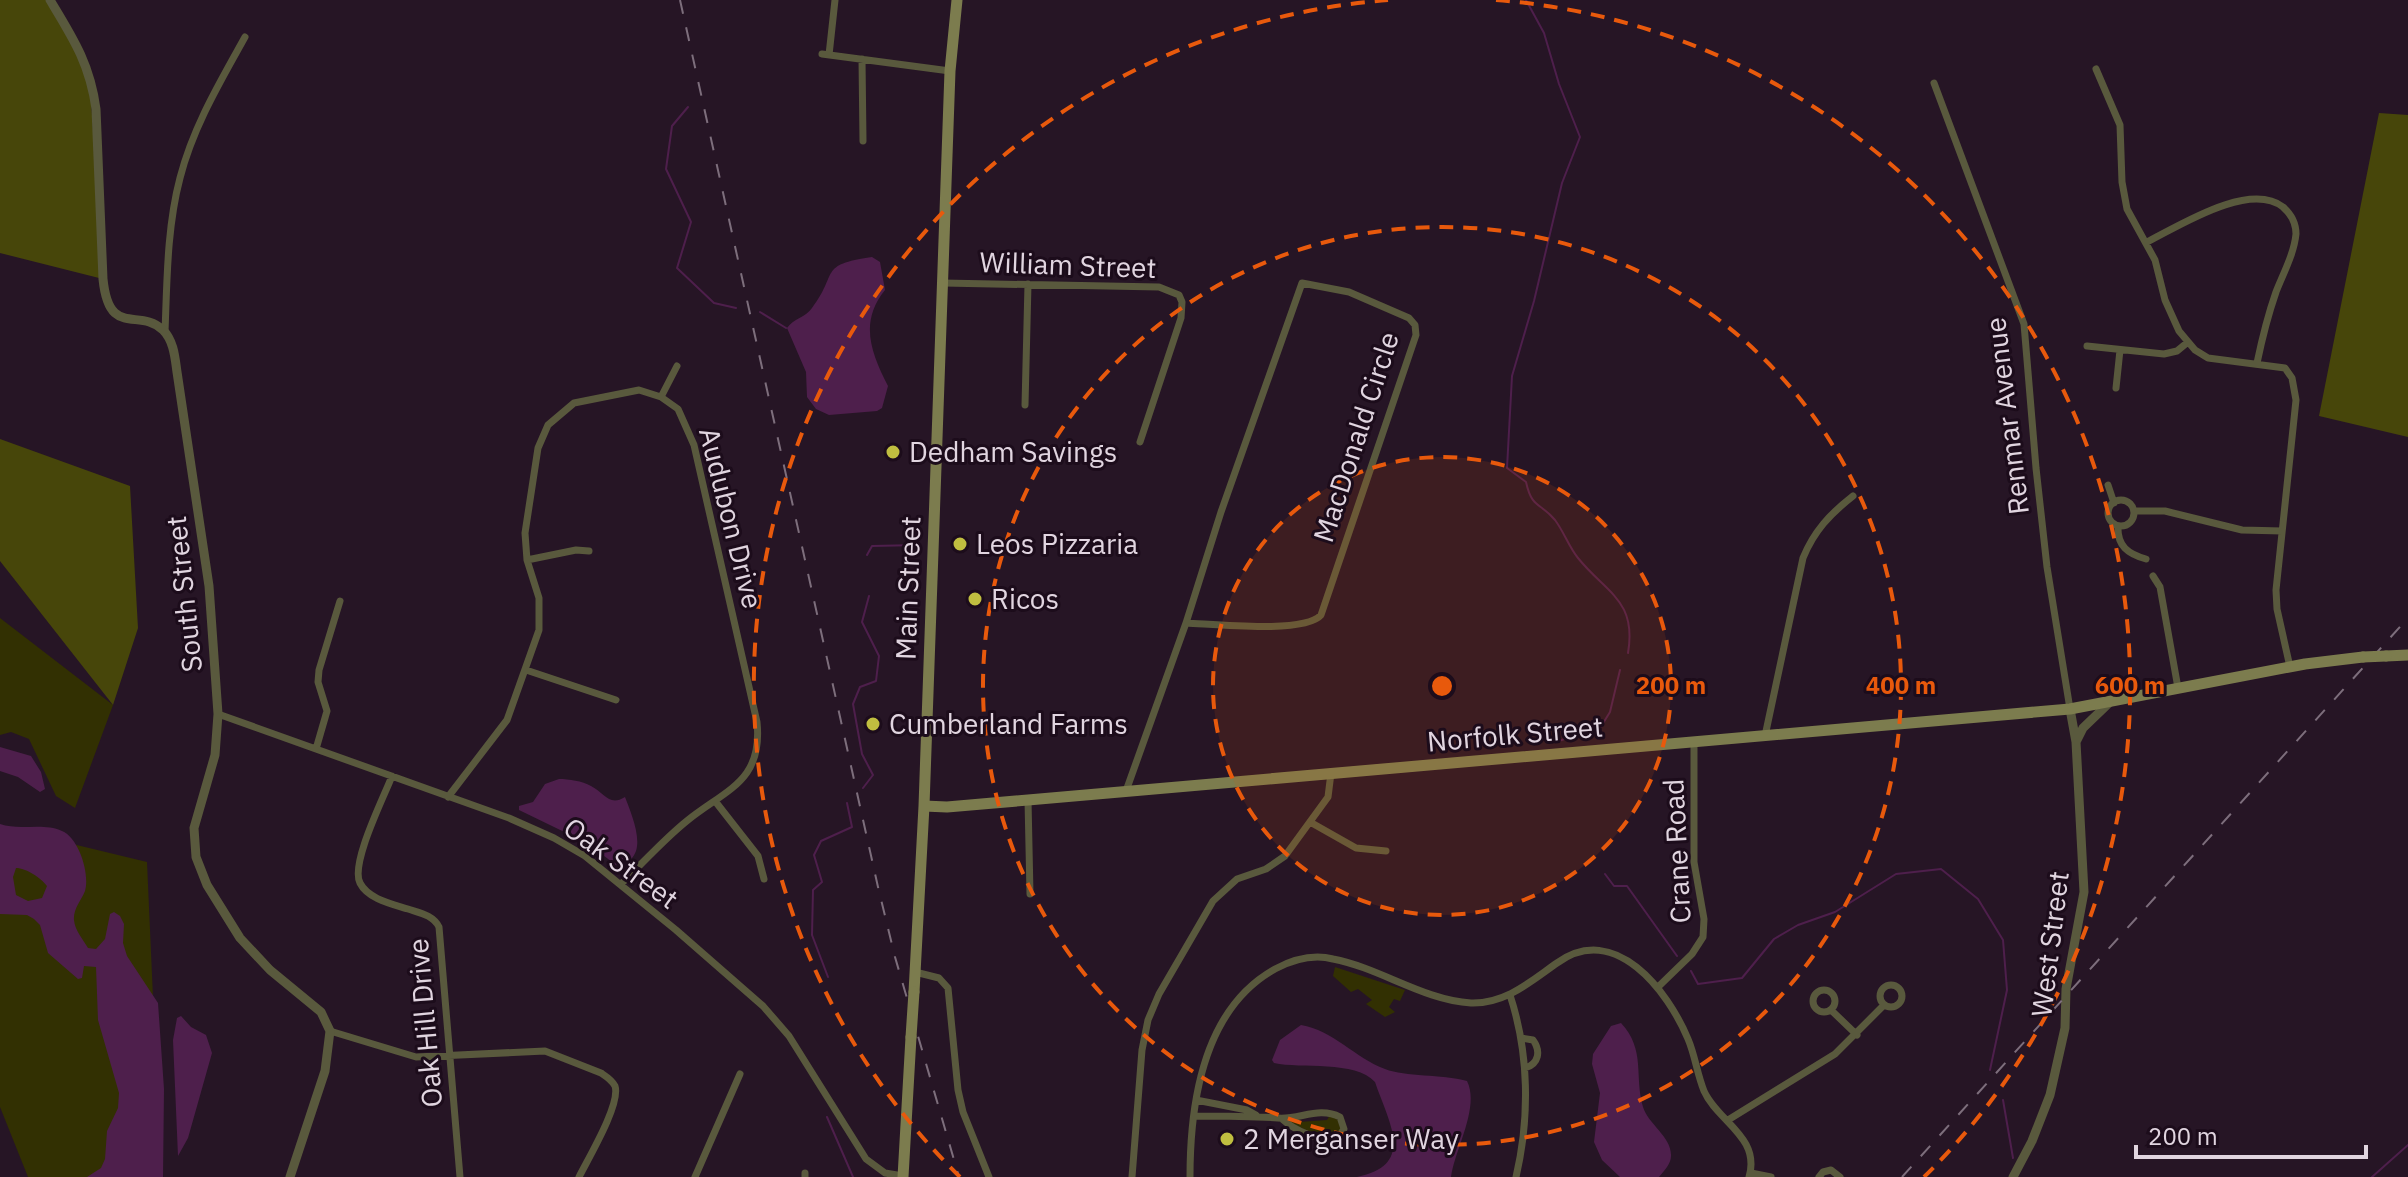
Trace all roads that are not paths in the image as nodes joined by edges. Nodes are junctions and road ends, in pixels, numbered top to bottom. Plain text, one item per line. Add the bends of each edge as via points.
1 (50, 0) edge
2 (835, 0) edge
3 (957, 0) edge
4 (245, 37) dead end
5 (862, 59) junction
6 (2096, 69) dead end
7 (950, 71) junction
8 (1934, 83) dead end
9 (863, 141) dead end
10 (2147, 242) junction
11 (943, 283) junction
12 (1028, 284) junction
13 (165, 332) junction
14 (2188, 342) junction
15 (2087, 346) dead end
16 (2120, 350) junction
17 (2257, 363) junction
18 (677, 366) dead end
19 (2116, 388) dead end
20 (661, 397) junction
21 (1025, 405) dead end
22 (1140, 442) dead end
23 (2108, 485) dead end
24 (1853, 496) dead end
25 (2114, 503) junction
26 (2134, 511) junction
27 (2118, 526) junction
28 (2282, 531) junction
29 (589, 551) dead end
30 (2146, 559) dead end
31 (527, 560) junction
32 (2153, 576) dead end
33 (340, 601) dead end
34 (1186, 623) junction
35 (2408, 655) edge
36 (2290, 667) junction
37 (526, 670) junction
38 (2178, 688) junction
39 (616, 700) dead end
40 (2109, 703) junction
41 (2070, 709) junction
42 (218, 714) junction
43 (1765, 736) junction
44 (1694, 742) junction
45 (2076, 742) junction
46 (316, 749) junction
47 (1331, 773) junction
48 (392, 776) junction
49 (1126, 791) junction
50 (448, 797) junction
51 (1028, 800) junction
52 (715, 801) junction
53 (924, 806) junction
54 (1310, 822) junction
55 (1386, 851) dead end
56 (764, 879) dead end
57 (621, 884) junction
58 (1030, 894) dead end
59 (915, 972) junction
60 (1658, 987) junction
61 (1510, 995) junction
62 (1884, 1005) dead end
63 (1831, 1010) dead end
64 (330, 1031) junction
65 (1857, 1035) junction
66 (1521, 1038) junction
67 (451, 1056) junction
68 (1525, 1068) junction
69 (740, 1074) dead end
70 (1196, 1100) junction
71 (1256, 1115) junction
72 (1195, 1116) junction
73 (1282, 1119) junction
74 (1728, 1120) junction
75 (1750, 1175) edge
76 (290, 1177) edge
77 (460, 1177) edge
78 (579, 1177) edge
79 (695, 1177) edge
80 (903, 1177) edge
81 (989, 1177) edge
82 (1132, 1177) edge
83 (1190, 1177) edge
84 (1516, 1177) edge
85 (1771, 1177) edge
86 (1819, 1177) edge
87 (1840, 1177) edge
88 (2013, 1177) edge

1 - 13 street via 93,84 105,297 117,314
2 - 5 street via 825,55
3 - 7 main road, Main Street
4 - 13 street via 207,107 179,181
5 - 7 street
5 - 9 street
6 - 10 street via 2120,125 2127,209
7 - 11 main road, Main Street
8 - 41 street, Renmar Avenue via 2024,324 2047,567
10 - 14 street via 2165,300
10 - 17 street via 2239,201 2265,200 2290,213 2296,233
11 - 12 street, William Street
11 - 53 main road, Main Street
12 - 21 street
12 - 22 street, William Street via 1159,287 1181,298 1180,324
13 - 42 street, South Street via 177,372 205,558
14 - 16 street via 2164,354
14 - 17 street via 2208,358
15 - 16 street
16 - 19 street
17 - 28 street via 2285,368 2295,387
18 - 20 street
20 - 31 street via 639,390 581,401 548,425 538,448 525,527
20 - 52 street, Audubon Drive via 680,412 691,436 757,722 752,766 741,782
23 - 25 street
24 - 43 street via 1824,521 1803,558
25 - 26 street via 2126,501
25 - 27 street via 2109,518
26 - 27 street via 2130,522
26 - 28 street via 2183,514 2242,530
27 - 30 street via 2124,548
28 - 36 street via 2276,600
29 - 31 street
31 - 37 street via 541,613
32 - 38 street via 2160,587
33 - 46 street via 319,670 327,711
34 - 34 street, MacDonald Circle via 1302,283 1349,292 1409,318 1416,335 1321,615 1297,626
34 - 49 street, MacDonald Circle
35 - 36 main road, bridge
36 - 38 main road
37 - 39 street
37 - 50 street via 503,727
38 - 40 main road
40 - 41 main road, Norfolk Street
40 - 45 street
41 - 43 main road, Norfolk Street
41 - 45 street, West Street
42 - 46 street, Oak Street
42 - 64 street, South Street via 215,755 194,828 201,872 240,938 321,1012
43 - 44 main road, Norfolk Street
44 - 47 main road, Norfolk Street
44 - 60 street, Crane Road via 1694,862 1703,937
45 - 88 street, West Street via 2084,862 2081,918 2050,1095
46 - 48 street, Oak Street
47 - 49 main road, Norfolk Street
47 - 54 street via 1328,797
48 - 50 street, Oak Street
48 - 67 street, Oak Hill Drive via 360,858 358,878 372,895 437,922
49 - 51 main road, Norfolk Street
50 - 57 street, Oak Street via 554,838
51 - 53 main road, Norfolk Street
51 - 58 street
52 - 56 street via 758,856
52 - 57 street, Audubon Drive
53 - 59 main road, Main Street
54 - 55 street via 1356,848
54 - 82 street via 1285,856 1237,879 1213,901 1159,994 1142,1050
57 - 80 street, Oak Street via 769,1012 866,1159 885,1173
59 - 80 main road, Main Street, bridge
59 - 81 street via 939,978 948,988 958,1090
60 - 61 street via 1628,960 1599,950 1569,956
60 - 74 street via 1681,1023 1705,1094
61 - 66 street
61 - 70 street via 1474,1003 1455,1001 1330,958 1289,963 1254,984 1225,1017
62 - 65 street
63 - 65 street
64 - 67 street via 416,1057
64 - 76 street via 325,1071
65 - 74 street via 1819,1066
66 - 68 street
66 - 68 street via 1533,1040 1538,1050 1533,1065
67 - 77 street, Oak Hill Drive
67 - 78 street via 545,1051 610,1078 615,1103
68 - 84 street via 1525,1121
69 - 79 street
70 - 71 street
70 - 72 street
71 - 72 street
71 - 73 street
72 - 83 street
73 - 73 street via 1328,1141 1344,1129 1340,1117 1327,1112
74 - 75 street via 1744,1140
75 - 85 street
86 - 87 street via 1831,1170

